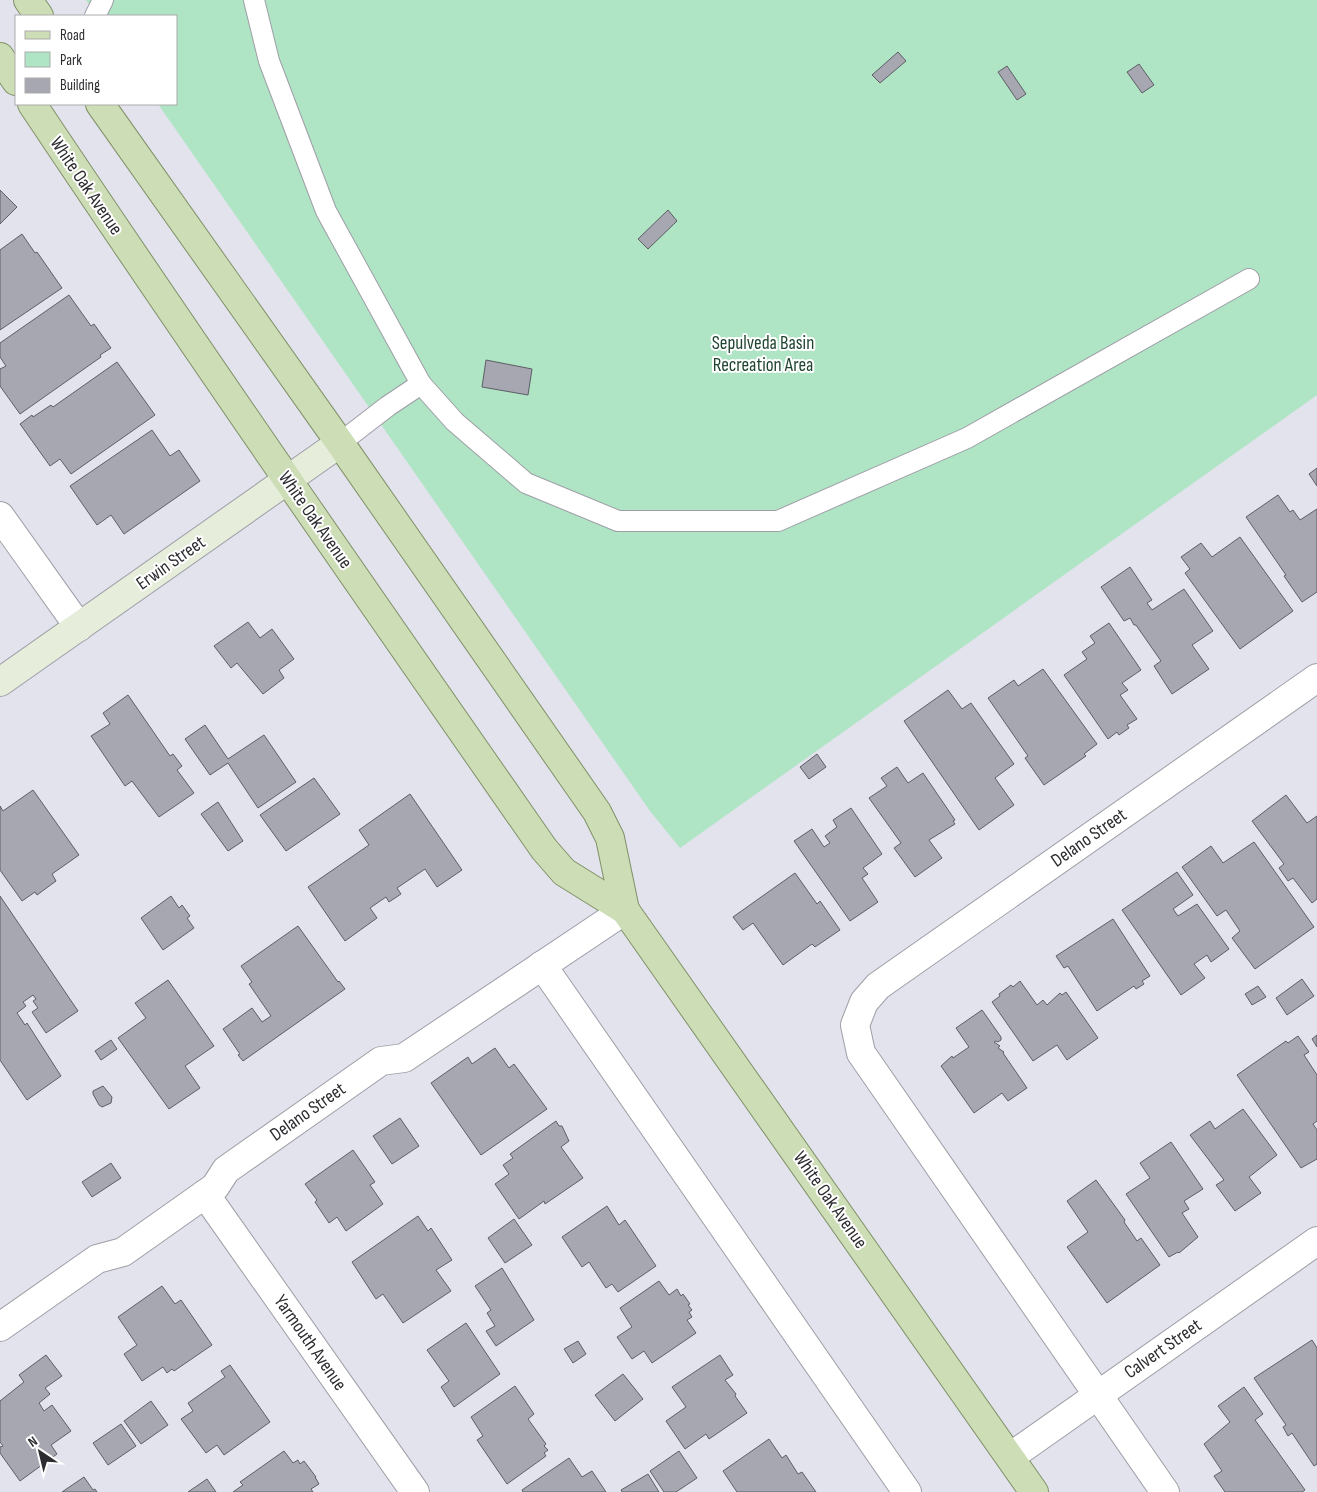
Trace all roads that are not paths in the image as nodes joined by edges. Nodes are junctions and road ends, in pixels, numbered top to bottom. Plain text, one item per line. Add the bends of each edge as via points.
1 (28, 0) edge
2 (103, 0) edge
3 (254, 0) edge
4 (38, 15) edge
5 (96, 15) edge
6 (33, 105) edge
7 (101, 105) edge
8 (1248, 279) dead end
9 (421, 384) junction
10 (340, 443) junction
11 (288, 481) junction
12 (0, 516) edge
13 (79, 627) junction
14 (1317, 678) edge
15 (0, 682) edge
16 (625, 910) junction
17 (542, 965) junction
18 (205, 1194) junction
19 (1317, 1241) edge
20 (0, 1327) edge
21 (1097, 1396) junction
22 (1010, 1457) junction
23 (414, 1492) edge
24 (907, 1492) edge
25 (1034, 1492) edge
26 (1165, 1492) edge

1 - 4 main road
2 - 5 lane
3 - 9 lane via 269,61 326,211
6 - 11 main road, White Oak Avenue
7 - 10 main road, White Oak Avenue
8 - 9 lane via 967,438 778,521 618,521 526,483 455,422
9 - 10 lane
10 - 11 street, Erwin Street
10 - 16 main road, White Oak Avenue via 597,812 610,838
11 - 13 street, Erwin Street
11 - 16 main road, White Oak Avenue via 544,849 564,872
12 - 13 street
13 - 15 street, Erwin Street
14 - 21 street, Delano Street via 878,986 864,1002 855,1025 861,1053
16 - 17 street, Delano Street
16 - 22 main road, White Oak Avenue
17 - 18 street, Delano Street via 404,1058 380,1061 226,1170 215,1187
17 - 24 street
18 - 20 street, Delano Street via 123,1252 97,1259
18 - 23 street, Yarmouth Avenue
19 - 21 street, Calvert Street
21 - 22 street, Calvert Street
21 - 26 street
22 - 25 main road, White Oak Avenue

